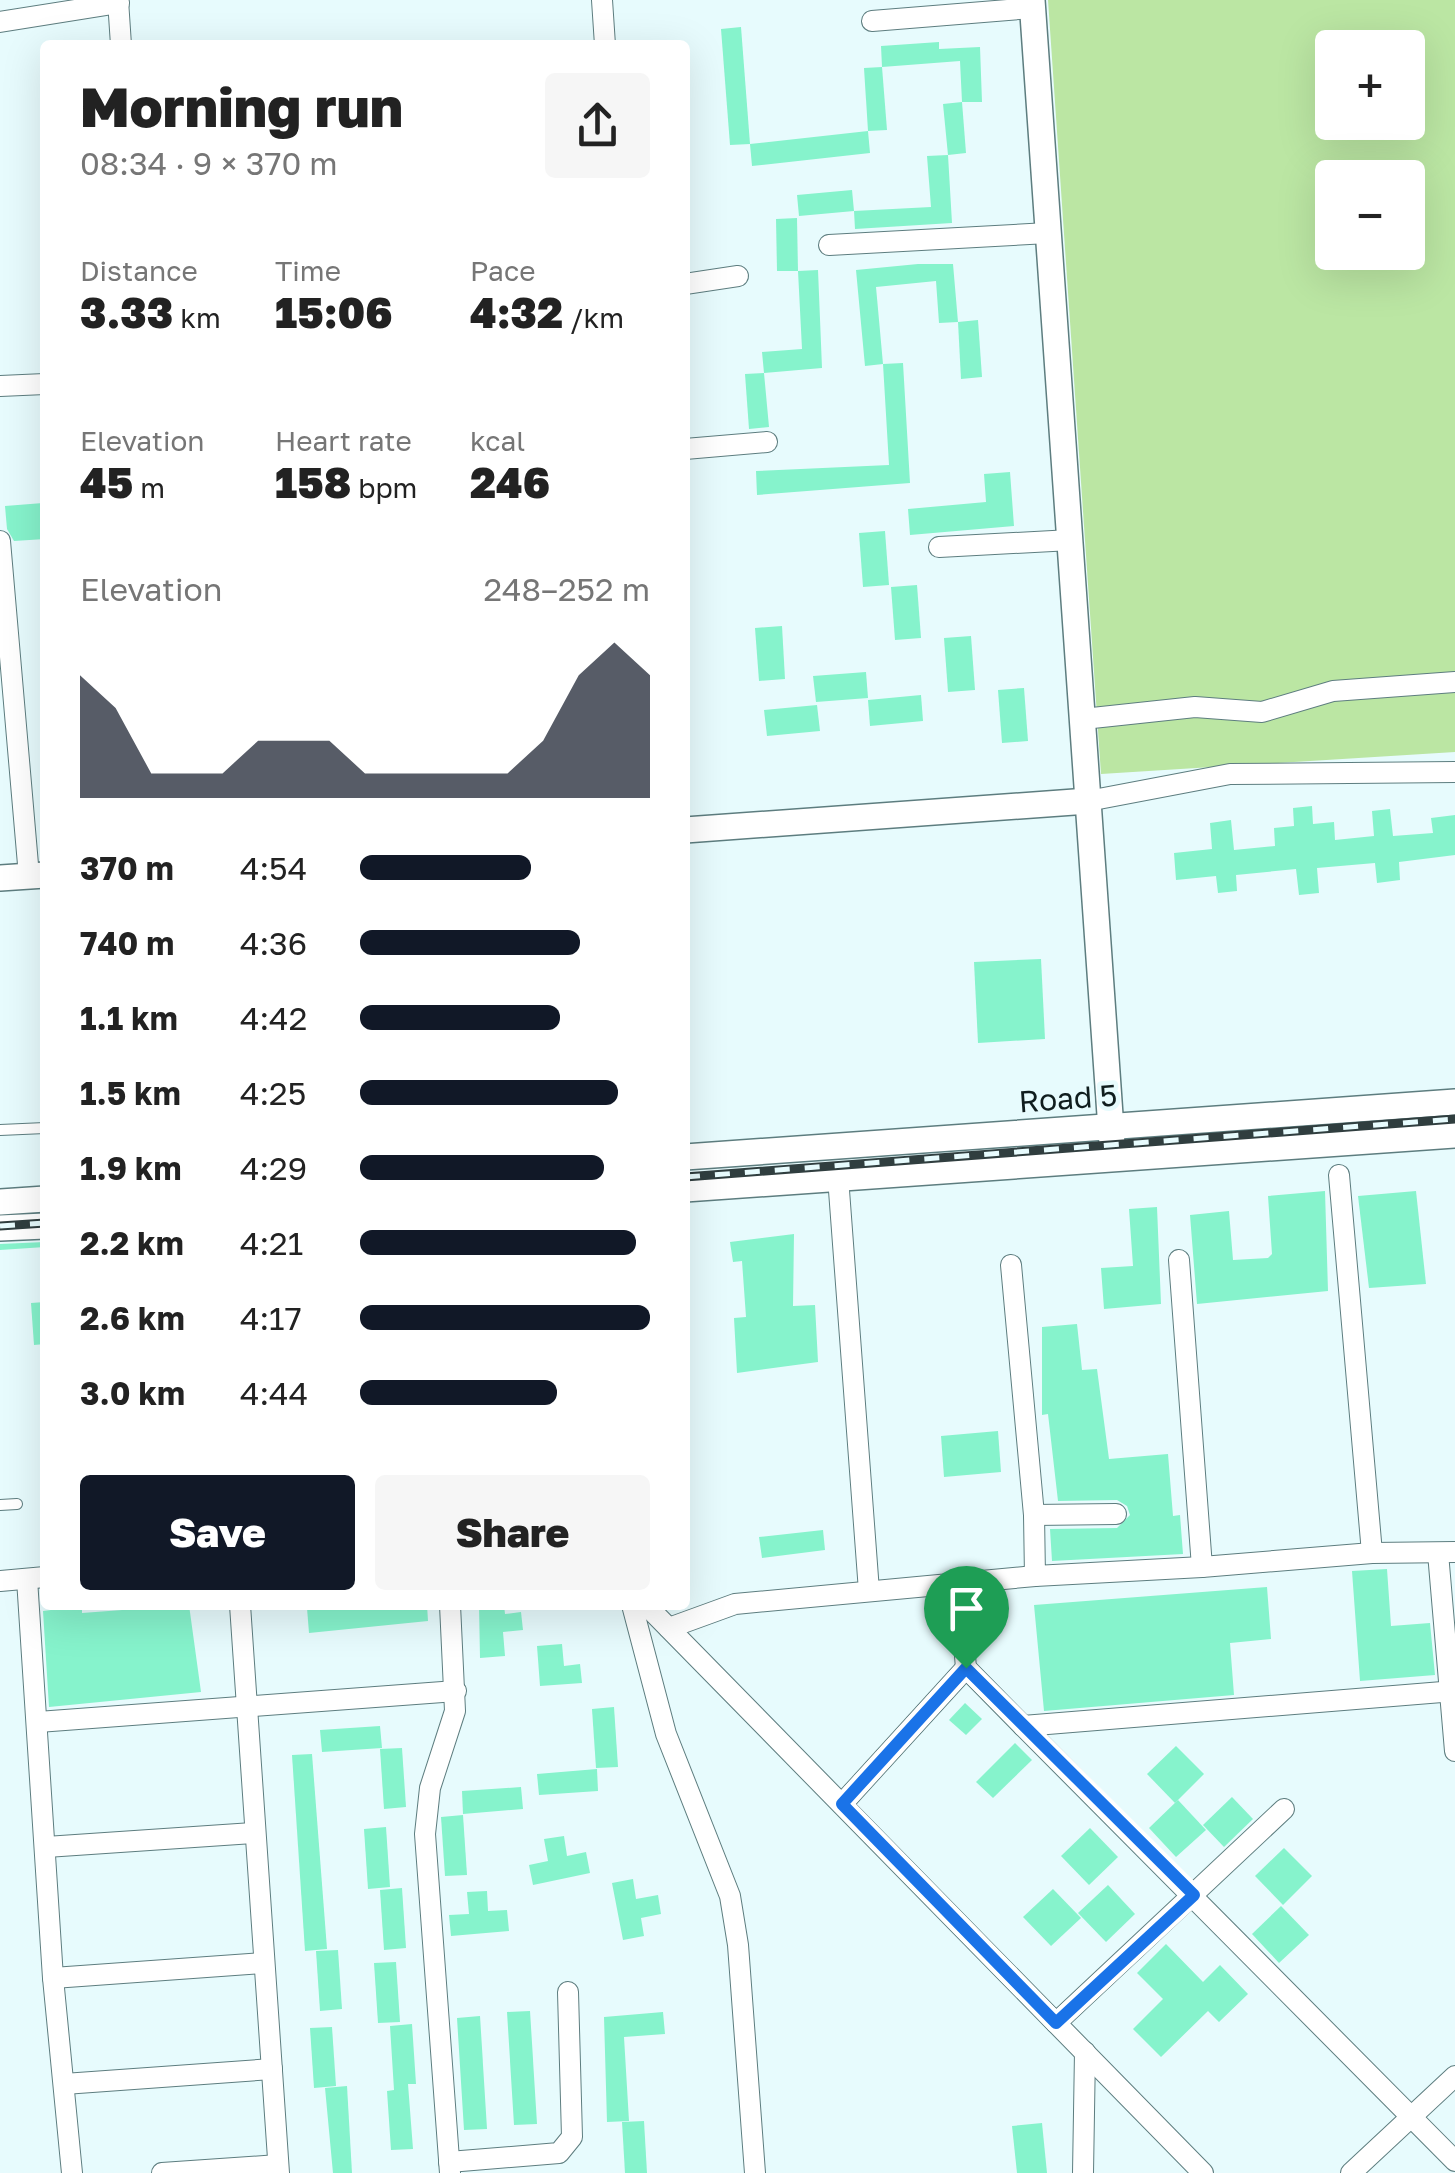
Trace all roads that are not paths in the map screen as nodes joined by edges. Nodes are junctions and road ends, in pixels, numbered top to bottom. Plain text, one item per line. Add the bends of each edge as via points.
1 (602, 0) edge
2 (118, 2) edge
3 (1032, 4) edge
4 (872, 21) dead end
5 (0, 22) edge
6 (122, 40) edge
7 (605, 40) edge
8 (1048, 232) junction
9 (829, 245) dead end
10 (738, 276) dead end
11 (690, 283) edge
12 (40, 384) edge
13 (0, 386) edge
14 (767, 442) dead end
15 (690, 449) edge
16 (0, 540) edge
17 (1070, 540) junction
18 (939, 547) dead end
19 (1455, 682) edge
20 (1084, 719) junction
21 (1455, 772) edge
22 (1088, 802) junction
23 (690, 830) edge
24 (37, 875) edge
25 (0, 878) edge
26 (1455, 1102) edge
27 (40, 1128) edge
28 (1113, 1129) junction
29 (0, 1130) edge
30 (1455, 1135) edge
31 (690, 1157) edge
32 (1113, 1158) junction
33 (1339, 1174) dead end
34 (838, 1177) junction
35 (690, 1189) edge
36 (40, 1198) edge
37 (0, 1202) edge
38 (40, 1226) edge
39 (0, 1228) edge
40 (1179, 1260) dead end
41 (1011, 1265) dead end
42 (17, 1504) dead end
43 (0, 1505) edge
44 (1116, 1514) dead end
45 (1034, 1516) junction
46 (1446, 1552) edge
47 (1372, 1553) junction
48 (1202, 1567) junction
49 (1035, 1576) junction
50 (36, 1578) edge
51 (0, 1581) edge
52 (958, 1583) junction
53 (869, 1591) junction
54 (240, 1610) edge
55 (450, 1610) edge
56 (633, 1610) edge
57 (651, 1610) edge
58 (669, 1628) junction
59 (966, 1668) junction
60 (456, 1691) junction
61 (1453, 1691) edge
62 (248, 1709) junction
63 (38, 1722) junction
64 (1024, 1726) junction
65 (1455, 1752) edge
66 (842, 1804) junction
67 (1284, 1809) dead end
68 (253, 1833) junction
69 (46, 1848) junction
70 (1194, 1895) junction
71 (264, 1962) junction
72 (54, 1978) junction
73 (568, 1992) dead end
74 (1056, 2023) junction
75 (1085, 2052) junction
76 (272, 2069) junction
77 (1455, 2076) edge
78 (64, 2084) junction
79 (1411, 2114) junction
80 (1455, 2162) edge
81 (449, 2168) edge
82 (278, 2169) edge
83 (72, 2173) edge
84 (162, 2173) edge
85 (755, 2173) edge
86 (1084, 2173) edge
87 (1203, 2173) edge
88 (1351, 2173) edge

1 - 7 street
2 - 5 street
2 - 6 street
3 - 4 street
3 - 8 street
8 - 9 street
8 - 17 street
10 - 11 street
12 - 13 street
14 - 15 street
16 - 24 street
17 - 18 street
17 - 20 street
19 - 20 street via 1333,691 1262,712 1195,707
20 - 22 street
21 - 22 street via 1230,774
22 - 23 street
22 - 28 street
24 - 25 street
26 - 28 street, Road 5
27 - 29 lane
28 - 31 street, Road 5
28 - 32 street
30 - 32 street, Road 5
32 - 34 street, Road 5
33 - 47 street
34 - 35 street, Road 5
34 - 53 street
36 - 37 street
38 - 39 street
40 - 48 street
41 - 45 street
42 - 43 lane
44 - 45 street
45 - 49 street
46 - 47 street
46 - 61 street
47 - 48 street
48 - 49 street
49 - 52 street
50 - 51 street
50 - 63 street
52 - 53 street
52 - 59 street
53 - 58 street via 735,1604
54 - 62 street
55 - 60 street
56 - 85 street via 666,1734 730,1896
57 - 58 street
58 - 66 street
59 - 64 street
59 - 66 street
60 - 62 street
60 - 81 street via 425,1816
61 - 64 street
61 - 65 street
62 - 63 street
62 - 68 street
63 - 69 street
64 - 70 street
66 - 74 street
67 - 70 street
68 - 69 street
68 - 71 street
69 - 72 street
70 - 74 street
70 - 79 street
71 - 72 street
71 - 76 street
72 - 78 street
73 - 81 street via 568,2146
74 - 75 street
75 - 86 street
75 - 87 street
76 - 78 street
76 - 82 street
77 - 79 street
78 - 83 street
79 - 80 street
79 - 88 street
82 - 84 street

